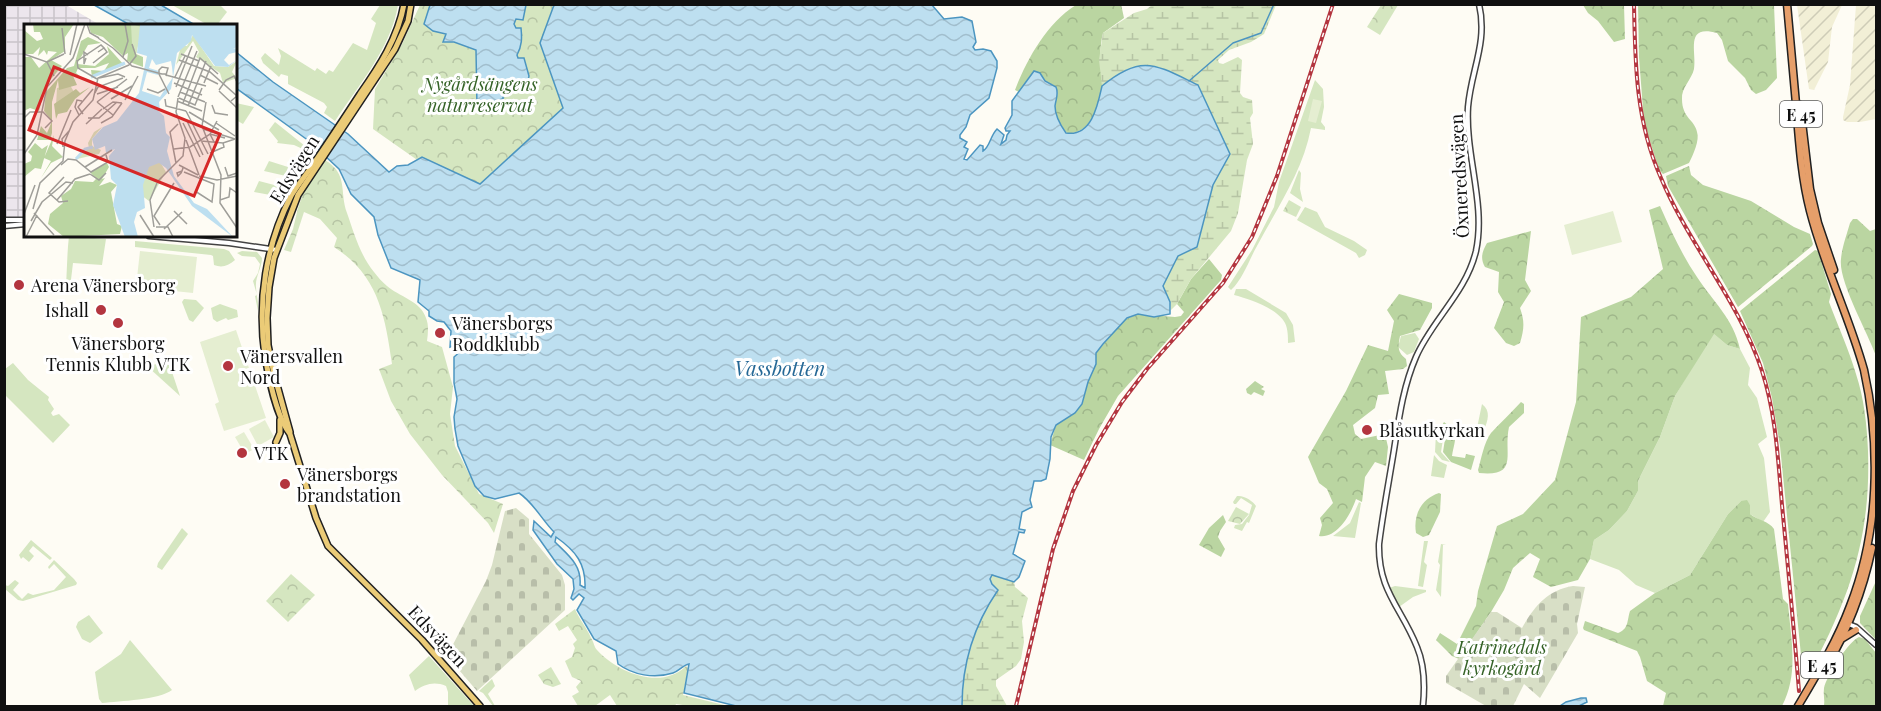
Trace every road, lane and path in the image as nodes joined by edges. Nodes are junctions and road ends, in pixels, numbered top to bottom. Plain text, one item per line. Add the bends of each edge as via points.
1 (404, 4) edge
2 (411, 4) edge
3 (1479, 4) edge
4 (1789, 4) edge
5 (345, 121) junction
6 (4, 220) edge
7 (24, 220) edge
8 (24, 224) edge
9 (4, 226) edge
10 (160, 237) edge
11 (273, 249) junction
12 (279, 409) junction
13 (1876, 421) edge
14 (290, 434) junction
15 (276, 442) dead end
16 (1876, 515) edge
17 (1846, 623) junction
18 (1857, 630) junction
19 (1840, 640) junction
20 (1876, 645) edge
21 (480, 706) edge
22 (1423, 706) edge
23 (1800, 706) edge

1 - 5 main road, Edsvägen via 385,55
2 - 5 main road, Edsvägen via 395,49
3 - 22 street, Öxneredsvägen via 1482,42 1468,115 1477,247 1464,283 1424,341 1409,375 1400,407 1379,544 1384,584 1423,665
4 - 13 highway, E 45 via 1810,189 1862,352
4 - 17 highway, E 45 via 1806,189 1820,244 1859,354 1874,426 1876,488 1871,531
5 - 11 main road, Edsvägen via 292,195
6 - 7 street
8 - 9 street
10 - 11 street
11 - 12 main road, Edsvägen via 264,283 264,346
11 - 14 main road, Edsvägen via 268,345
12 - 14 main road, Edsvägen
12 - 15 main road
14 - 21 main road, Edsvägen via 328,546 422,639
16 - 17 highway, E 45 via 1866,574
17 - 18 street
17 - 19 highway, E 45
17 - 23 highway, E 45
18 - 19 highway
18 - 20 street
19 - 23 highway, E 45

